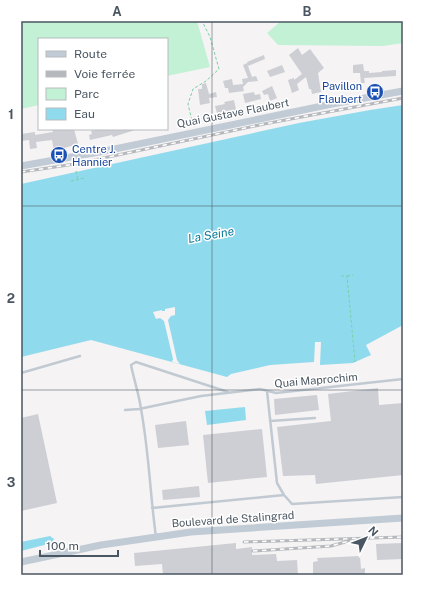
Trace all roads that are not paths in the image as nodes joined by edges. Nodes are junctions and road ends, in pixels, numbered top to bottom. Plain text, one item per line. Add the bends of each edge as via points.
1 (403, 91) edge
2 (21, 166) edge
3 (80, 356) dead end
4 (21, 373) edge
5 (403, 379) edge
6 (267, 391) junction
7 (231, 392) junction
8 (141, 408) junction
9 (125, 410) dead end
10 (315, 418) dead end
11 (270, 421) junction
12 (284, 495) junction
13 (403, 497) edge
14 (152, 508) junction
15 (402, 519) edge
16 (156, 537) junction
17 (21, 562) edge

1 - 2 main road, Quai Gustave Flaubert
3 - 4 lane
5 - 6 lane, Quai Maprochim via 276,394
6 - 7 lane, Quai Maprochim via 260,389
6 - 11 lane
7 - 8 lane, Quai Maprochim
7 - 8 lane, Quai Maprochim via 136,362 131,365
8 - 9 lane, Quai Maprochim
8 - 14 lane, Quai Maprochim
10 - 11 lane
11 - 12 lane via 277,483
12 - 13 lane via 292,504
12 - 14 lane
14 - 16 lane, Quai Maprochim
15 - 16 main road, Boulevard de Stalingrad via 191,532
16 - 17 main road, Boulevard de Stalingrad via 101,545

